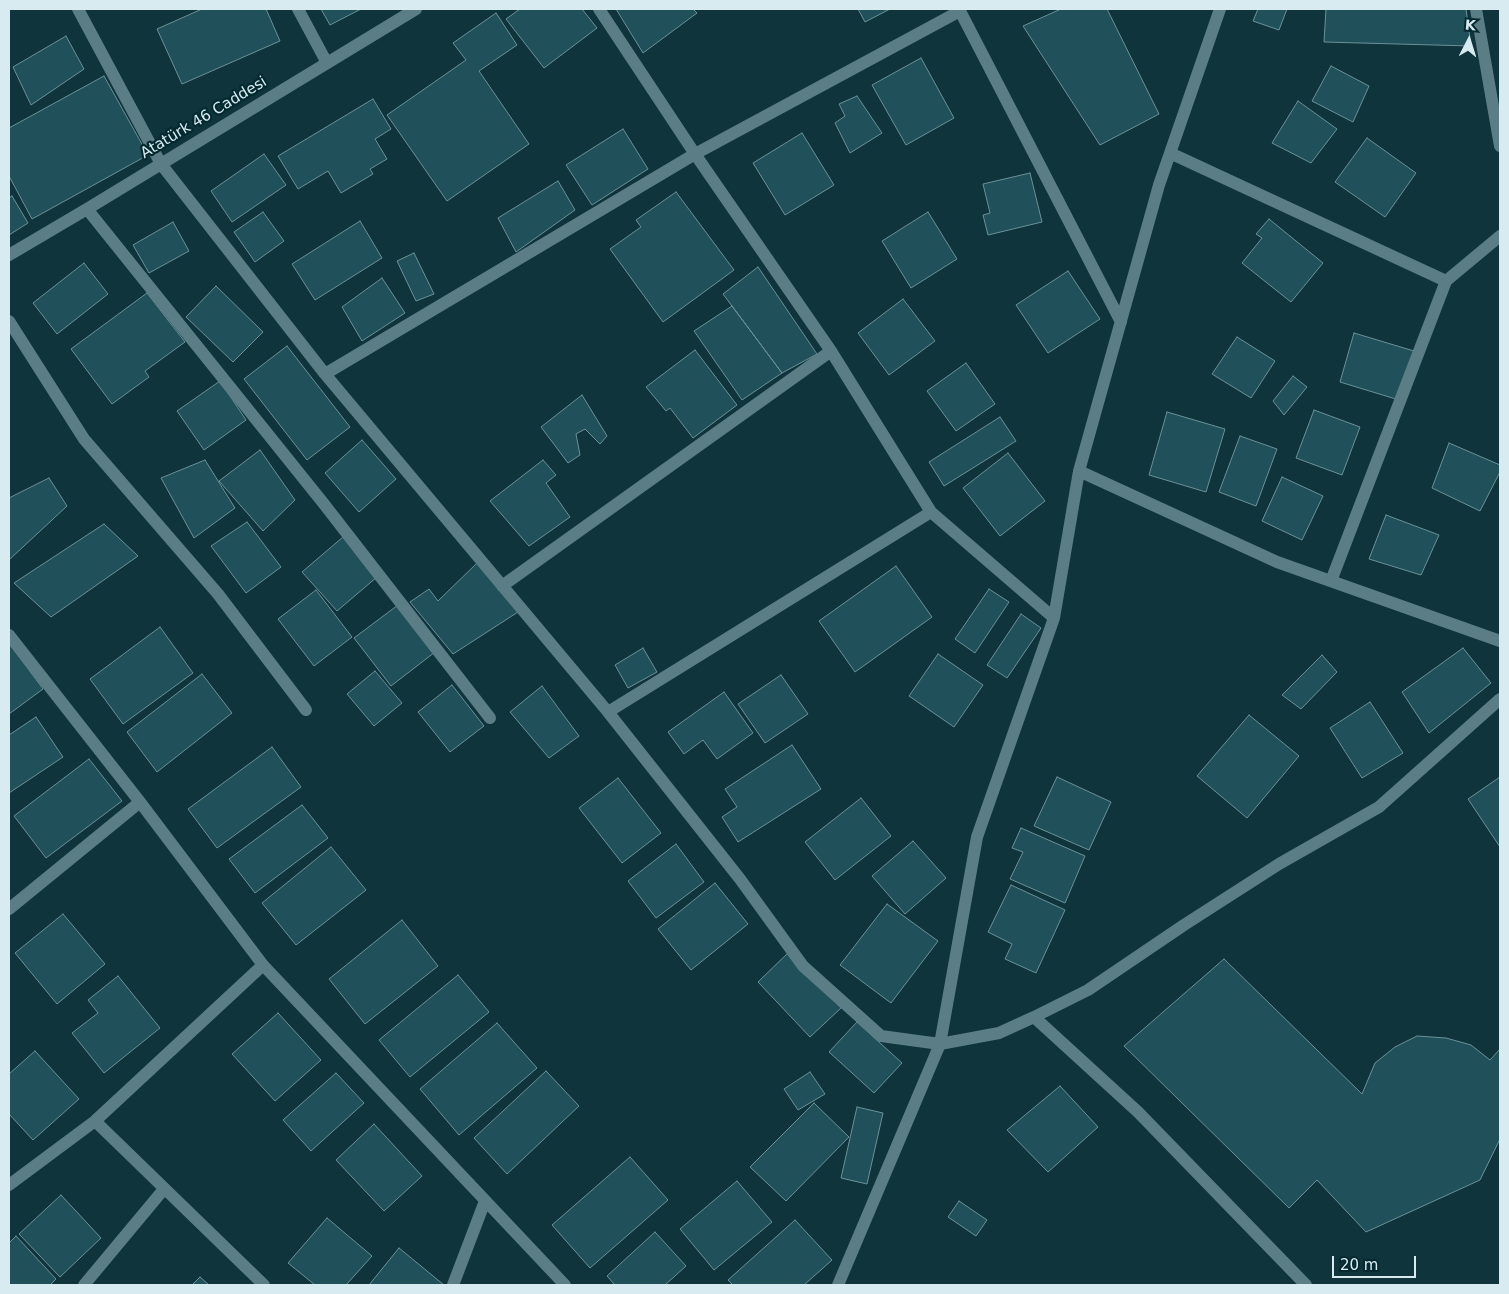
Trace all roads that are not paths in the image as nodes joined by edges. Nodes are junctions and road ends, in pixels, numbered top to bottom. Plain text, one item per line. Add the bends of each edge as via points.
1 (78, 9) edge
2 (298, 9) edge
3 (416, 9) edge
4 (599, 9) edge
5 (1220, 9) edge
6 (1476, 9) edge
7 (959, 10) edge
8 (327, 63) junction
9 (1500, 146) edge
10 (1170, 153) junction
11 (695, 154) junction
12 (161, 164) junction
13 (87, 209) junction
14 (1500, 236) edge
15 (9, 254) edge
16 (1446, 281) junction
17 (9, 321) edge
18 (1121, 322) junction
19 (831, 351) junction
20 (325, 374) junction
21 (1079, 471) junction
22 (931, 512) junction
23 (1331, 582) junction
24 (502, 586) junction
25 (1054, 618) junction
26 (9, 635) edge
27 (1500, 641) edge
28 (1500, 699) edge
29 (306, 710) dead end
30 (608, 712) junction
31 (490, 718) dead end
32 (140, 802) junction
33 (9, 909) edge
34 (264, 965) junction
35 (1034, 1017) junction
36 (940, 1044) junction
37 (95, 1121) junction
38 (9, 1185) edge
39 (164, 1189) junction
40 (485, 1201) junction
41 (84, 1285) edge
42 (264, 1285) edge
43 (453, 1285) edge
44 (565, 1285) edge
45 (838, 1285) edge
46 (1306, 1285) edge

1 - 12 street
2 - 8 street
3 - 8 street, Atatürk 46 Caddesi
4 - 11 street
5 - 10 street
6 - 9 street
7 - 11 street
7 - 18 street
8 - 12 street, Atatürk 46 Caddesi
10 - 16 street
10 - 18 street
11 - 19 street
11 - 20 street
12 - 13 street, Atatürk 46 Caddesi
12 - 20 street
13 - 15 street, Atatürk 46 Caddesi
13 - 31 street via 324,504
14 - 16 street
16 - 23 street
17 - 29 street via 84,439 218,594
18 - 21 street
19 - 22 street
19 - 24 street
20 - 24 street
21 - 23 street via 1276,562
21 - 25 street
22 - 25 street
22 - 30 street
23 - 27 street
24 - 30 street
25 - 36 street via 977,837
26 - 32 street
28 - 35 street via 1379,807 1279,864 1088,990
30 - 36 street via 740,879 803,966 881,1036
32 - 33 street
32 - 34 street
34 - 37 street
34 - 40 street
35 - 36 street via 999,1033
35 - 46 street via 1138,1112
36 - 45 street
37 - 38 street
37 - 39 street
39 - 41 street
39 - 42 street
40 - 43 street
40 - 44 street

